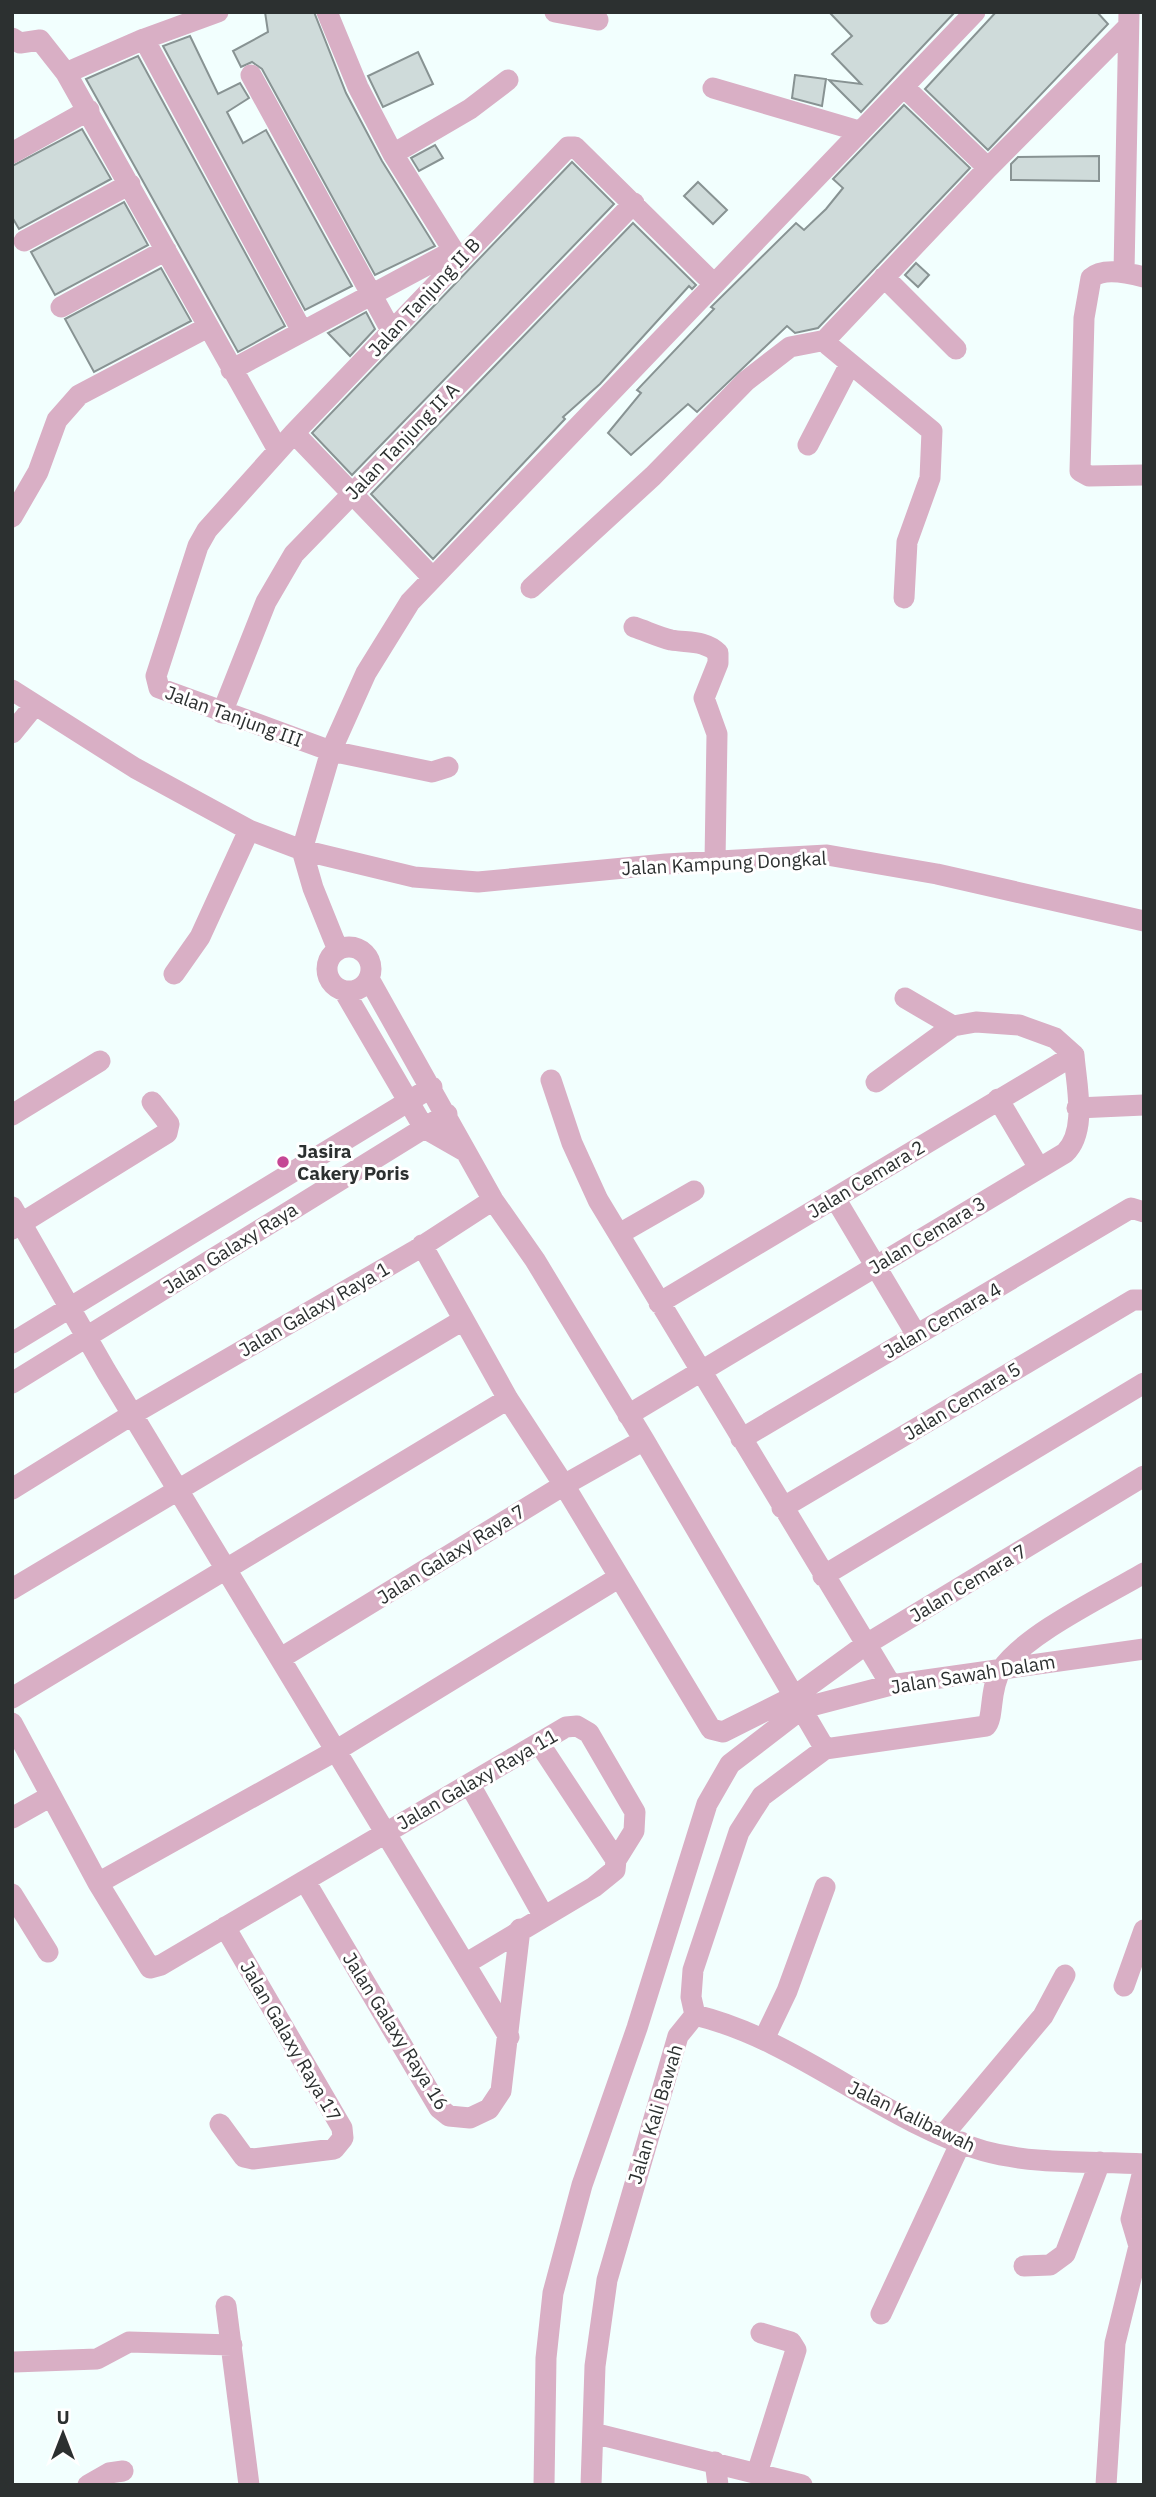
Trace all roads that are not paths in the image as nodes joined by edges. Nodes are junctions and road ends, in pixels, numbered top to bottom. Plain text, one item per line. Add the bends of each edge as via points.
1 (218, 12) edge
2 (327, 12) edge
3 (555, 12) edge
4 (975, 12) edge
5 (598, 20) dead end
6 (1128, 20) edge
7 (12, 38) edge
8 (144, 38) junction
9 (66, 73) junction
10 (251, 75) dead end
11 (508, 80) dead end
12 (904, 87) junction
13 (713, 88) dead end
14 (89, 110) junction
15 (859, 131) junction
16 (12, 153) edge
17 (393, 154) junction
18 (988, 168) junction
19 (130, 184) junction
20 (634, 203) junction
21 (24, 241) dead end
22 (166, 250) junction
23 (456, 256) junction
24 (1134, 274) edge
25 (884, 277) junction
26 (714, 284) junction
27 (369, 294) junction
28 (61, 307) dead end
29 (208, 327) junction
30 (302, 331) junction
31 (392, 332) junction
32 (826, 340) junction
33 (956, 349) dead end
34 (850, 364) junction
35 (231, 370) junction
36 (294, 433) junction
37 (808, 444) dead end
38 (278, 450) junction
39 (1144, 475) edge
40 (351, 493) junction
41 (12, 517) edge
42 (432, 577) junction
43 (531, 588) dead end
44 (904, 598) dead end
45 (634, 626) dead end
46 (12, 690) edge
47 (34, 705) junction
48 (222, 713) junction
49 (12, 733) edge
50 (331, 751) junction
51 (448, 766) dead end
52 (249, 830) junction
53 (302, 850) junction
54 (715, 862) junction
55 (1144, 921) edge
56 (338, 950) junction
57 (174, 974) dead end
58 (369, 979) junction
59 (344, 991) junction
60 (905, 998) dead end
61 (953, 1026) junction
62 (1074, 1055) junction
63 (100, 1061) dead end
64 (551, 1080) dead end
65 (876, 1082) dead end
66 (432, 1087) junction
67 (998, 1099) junction
68 (408, 1101) junction
69 (152, 1102) dead end
70 (1144, 1105) edge
71 (1077, 1108) junction
72 (447, 1114) junction
73 (12, 1115) edge
74 (424, 1128) junction
75 (466, 1152) junction
76 (1039, 1168) junction
77 (694, 1191) dead end
78 (835, 1198) junction
79 (493, 1200) junction
80 (1144, 1212) edge
81 (16, 1220) edge
82 (619, 1234) junction
83 (422, 1245) junction
84 (876, 1266) junction
85 (1144, 1300) edge
86 (659, 1303) junction
87 (71, 1308) junction
88 (463, 1320) junction
89 (916, 1334) junction
90 (88, 1338) junction
91 (12, 1343) edge
92 (702, 1369) junction
93 (12, 1383) edge
94 (1144, 1383) edge
95 (508, 1399) junction
96 (133, 1415) junction
97 (628, 1415) junction
98 (741, 1439) junction
99 (644, 1440) junction
100 (1144, 1476) edge
101 (564, 1485) junction
102 (177, 1488) junction
103 (12, 1489) edge
104 (782, 1508) junction
105 (228, 1570) junction
106 (1144, 1573) edge
107 (823, 1576) junction
108 (618, 1578) junction
109 (12, 1589) edge
110 (865, 1645) junction
111 (1144, 1649) edge
112 (281, 1658) junction
113 (1002, 1669) junction
114 (891, 1685) junction
115 (12, 1698) edge
116 (802, 1707) junction
117 (12, 1723) edge
118 (822, 1742) junction
119 (539, 1743) junction
120 (337, 1750) junction
121 (470, 1785) junction
122 (51, 1796) junction
123 (12, 1818) edge
124 (386, 1831) junction
125 (616, 1860) junction
126 (305, 1881) junction
127 (99, 1882) junction
128 (825, 1887) dead end
129 (12, 1894) edge
130 (543, 1915) junction
131 (225, 1927) junction
132 (520, 1929) junction
133 (1144, 1930) edge
134 (48, 1952) dead end
135 (465, 1964) junction
136 (1065, 1975) dead end
137 (1125, 1986) dead end
138 (695, 2015) junction
139 (509, 2037) junction
140 (764, 2039) junction
141 (220, 2124) dead end
142 (952, 2138) junction
143 (1100, 2162) junction
144 (1144, 2166) edge
145 (1024, 2266) dead end
146 (226, 2306) dead end
147 (881, 2314) dead end
148 (761, 2333) dead end
149 (232, 2345) junction
150 (14, 2362) dead end
151 (593, 2433) junction
152 (715, 2462) junction
153 (123, 2470) dead end
154 (757, 2473) junction
155 (88, 2485) edge
156 (249, 2485) edge
157 (544, 2485) edge
158 (591, 2485) edge
159 (718, 2485) edge
160 (802, 2485) edge
161 (1106, 2485) edge

1 - 8 street
2 - 17 street
3 - 5 street
4 - 12 street
6 - 18 street
6 - 24 street
7 - 9 street via 20,43 43,41
8 - 9 street
8 - 30 street
9 - 14 street
10 - 27 street
11 - 17 street via 470,109
12 - 15 street
12 - 18 street
13 - 15 street
14 - 16 street
14 - 19 street
15 - 26 street
17 - 23 street
18 - 25 street
19 - 21 street
19 - 22 street
20 - 23 street, Jalan Tanjung II B via 571,146
20 - 26 street
20 - 40 street, Jalan Tanjung II A
22 - 28 street
22 - 29 street
23 - 27 street
23 - 31 street, Jalan Tanjung II B
24 - 39 street via 1093,274 1087,292 1080,471 1089,476
25 - 32 street
25 - 33 street
26 - 42 street
27 - 30 street
27 - 31 street
29 - 35 street
29 - 41 street via 79,395 57,420 38,472
30 - 35 street
31 - 36 street, Jalan Tanjung II B
32 - 34 street
32 - 43 street via 790,347 746,381 653,476
34 - 37 street
34 - 44 street via 932,431 930,478 907,542
35 - 38 street
36 - 38 street, Jalan Tanjung II B
36 - 40 street
38 - 48 street, Jalan Tanjung III via 198,546 156,676 156,684 166,693
40 - 42 street
40 - 48 street, Jalan Tanjung II A via 283,569
42 - 50 street via 385,638
45 - 54 street via 669,639 698,642 718,653 704,698 717,734
46 - 47 street, Jalan Kampung Dongkal
47 - 49 street
47 - 52 street, Jalan Kampung Dongkal via 135,768
48 - 50 street, Jalan Tanjung III
50 - 51 street, Jalan Tanjung III via 432,772
50 - 53 street
52 - 53 street, Jalan Kampung Dongkal
52 - 57 street via 200,937
53 - 54 street, Jalan Kampung Dongkal via 414,877 478,882
53 - 56 street
54 - 55 street, Jalan Kampung Dongkal via 827,855 937,874
56 - 58 street via 360,950 368,958
56 - 59 street via 326,969 330,980
58 - 59 street via 359,988
58 - 66 street
59 - 68 street
60 - 61 street
61 - 62 street via 976,1022 1019,1026 1055,1038
61 - 65 street
62 - 67 street, Jalan Cemara 2
62 - 71 street, Jalan Cemara 3
63 - 73 street
64 - 82 street via 572,1143
66 - 68 street, Jalan Galaxy Raya
66 - 72 street
67 - 76 street
67 - 78 street, Jalan Cemara 2
68 - 74 street
68 - 87 street, Jalan Galaxy Raya
69 - 81 street via 169,1124 167,1133
70 - 71 street
71 - 76 street, Jalan Cemara 3 via 1075,1144
72 - 74 street, Jalan Galaxy Raya
72 - 75 street
74 - 75 street
74 - 90 street, Jalan Galaxy Raya
75 - 79 street
76 - 84 street, Jalan Cemara 3
77 - 82 street
78 - 84 street
78 - 86 street, Jalan Cemara 2
79 - 83 street, Jalan Galaxy Raya 1
79 - 97 street via 535,1260
80 - 89 street, Jalan Cemara 4 via 1131,1208
81 - 87 street
82 - 86 street
83 - 88 street
83 - 96 street, Jalan Galaxy Raya 1
84 - 89 street
84 - 92 street, Jalan Cemara 3
85 - 104 street, Jalan Cemara 5 via 1133,1300
86 - 92 street
87 - 90 street
87 - 91 street, Jalan Galaxy Raya
88 - 95 street
88 - 102 street
89 - 98 street, Jalan Cemara 4
90 - 93 street, Jalan Galaxy Raya
90 - 96 street
92 - 97 street, Jalan Cemara 3
92 - 98 street
94 - 107 street
95 - 101 street
95 - 105 street
96 - 102 street
96 - 103 street, Jalan Galaxy Raya 1
97 - 99 street
98 - 104 street
99 - 101 street, Jalan Galaxy Raya 7
99 - 116 street
100 - 110 street, Jalan Cemara 7
101 - 108 street
101 - 112 street, Jalan Galaxy Raya 7
102 - 105 street
102 - 109 street
104 - 107 street
105 - 112 street
105 - 115 street
106 - 113 street via 1032,1640
107 - 110 street
108 - 116 street via 711,1729 723,1732
108 - 120 street
110 - 114 street
110 - 116 street, Jalan Cemara 7
111 - 113 street, Jalan Sawah Dalam
112 - 120 street
113 - 114 street, Jalan Sawah Dalam
113 - 118 street via 991,1692 991,1720 981,1728
114 - 116 street, Jalan Sawah Dalam
116 - 118 street
116 - 157 street via 730,1763 707,1804 583,2185 553,2292 545,2358
117 - 122 street
118 - 138 street via 762,1796 738,1832 693,1970
119 - 121 street, Jalan Galaxy Raya 11
119 - 125 street
119 - 125 street, Jalan Galaxy Raya 11 via 566,1727 577,1726 589,1733 635,1812 634,1831
120 - 124 street
120 - 127 street
121 - 124 street, Jalan Galaxy Raya 11
121 - 130 street
122 - 123 street
122 - 127 street
124 - 126 street, Jalan Galaxy Raya 11
124 - 135 street
125 - 130 street, Jalan Galaxy Raya 11 via 615,1870 607,1878
126 - 131 street, Jalan Galaxy Raya 11
126 - 139 street, Jalan Galaxy Raya 16 via 439,2108 449,2116 480,2115 497,2099
127 - 131 street, Jalan Galaxy Raya 11 via 150,1968
128 - 140 street
129 - 134 street
130 - 132 street, Jalan Galaxy Raya 11
131 - 141 street, Jalan Galaxy Raya 17 via 342,2128 343,2138 334,2149 254,2159 244,2157
132 - 135 street, Jalan Galaxy Raya 11
132 - 139 street
133 - 137 street
135 - 139 street
136 - 142 street via 1043,2016
138 - 140 street, Jalan Kalibawah
138 - 151 street, Jalan Kali Bawah via 678,2036 607,2280 595,2366
140 - 142 street, Jalan Kalibawah
142 - 143 street, Jalan Kalibawah via 1018,2157
142 - 147 street
143 - 144 street, Jalan Kalibawah
143 - 145 street via 1065,2254 1050,2265
144 - 161 street via 1131,2219 1139,2246 1115,2343
146 - 149 street
148 - 154 street via 791,2342 796,2350
149 - 150 street via 129,2342 97,2359
149 - 156 street
151 - 152 street
151 - 158 street, Jalan Kali Bawah
152 - 154 street
152 - 159 street
153 - 155 street
154 - 160 street

